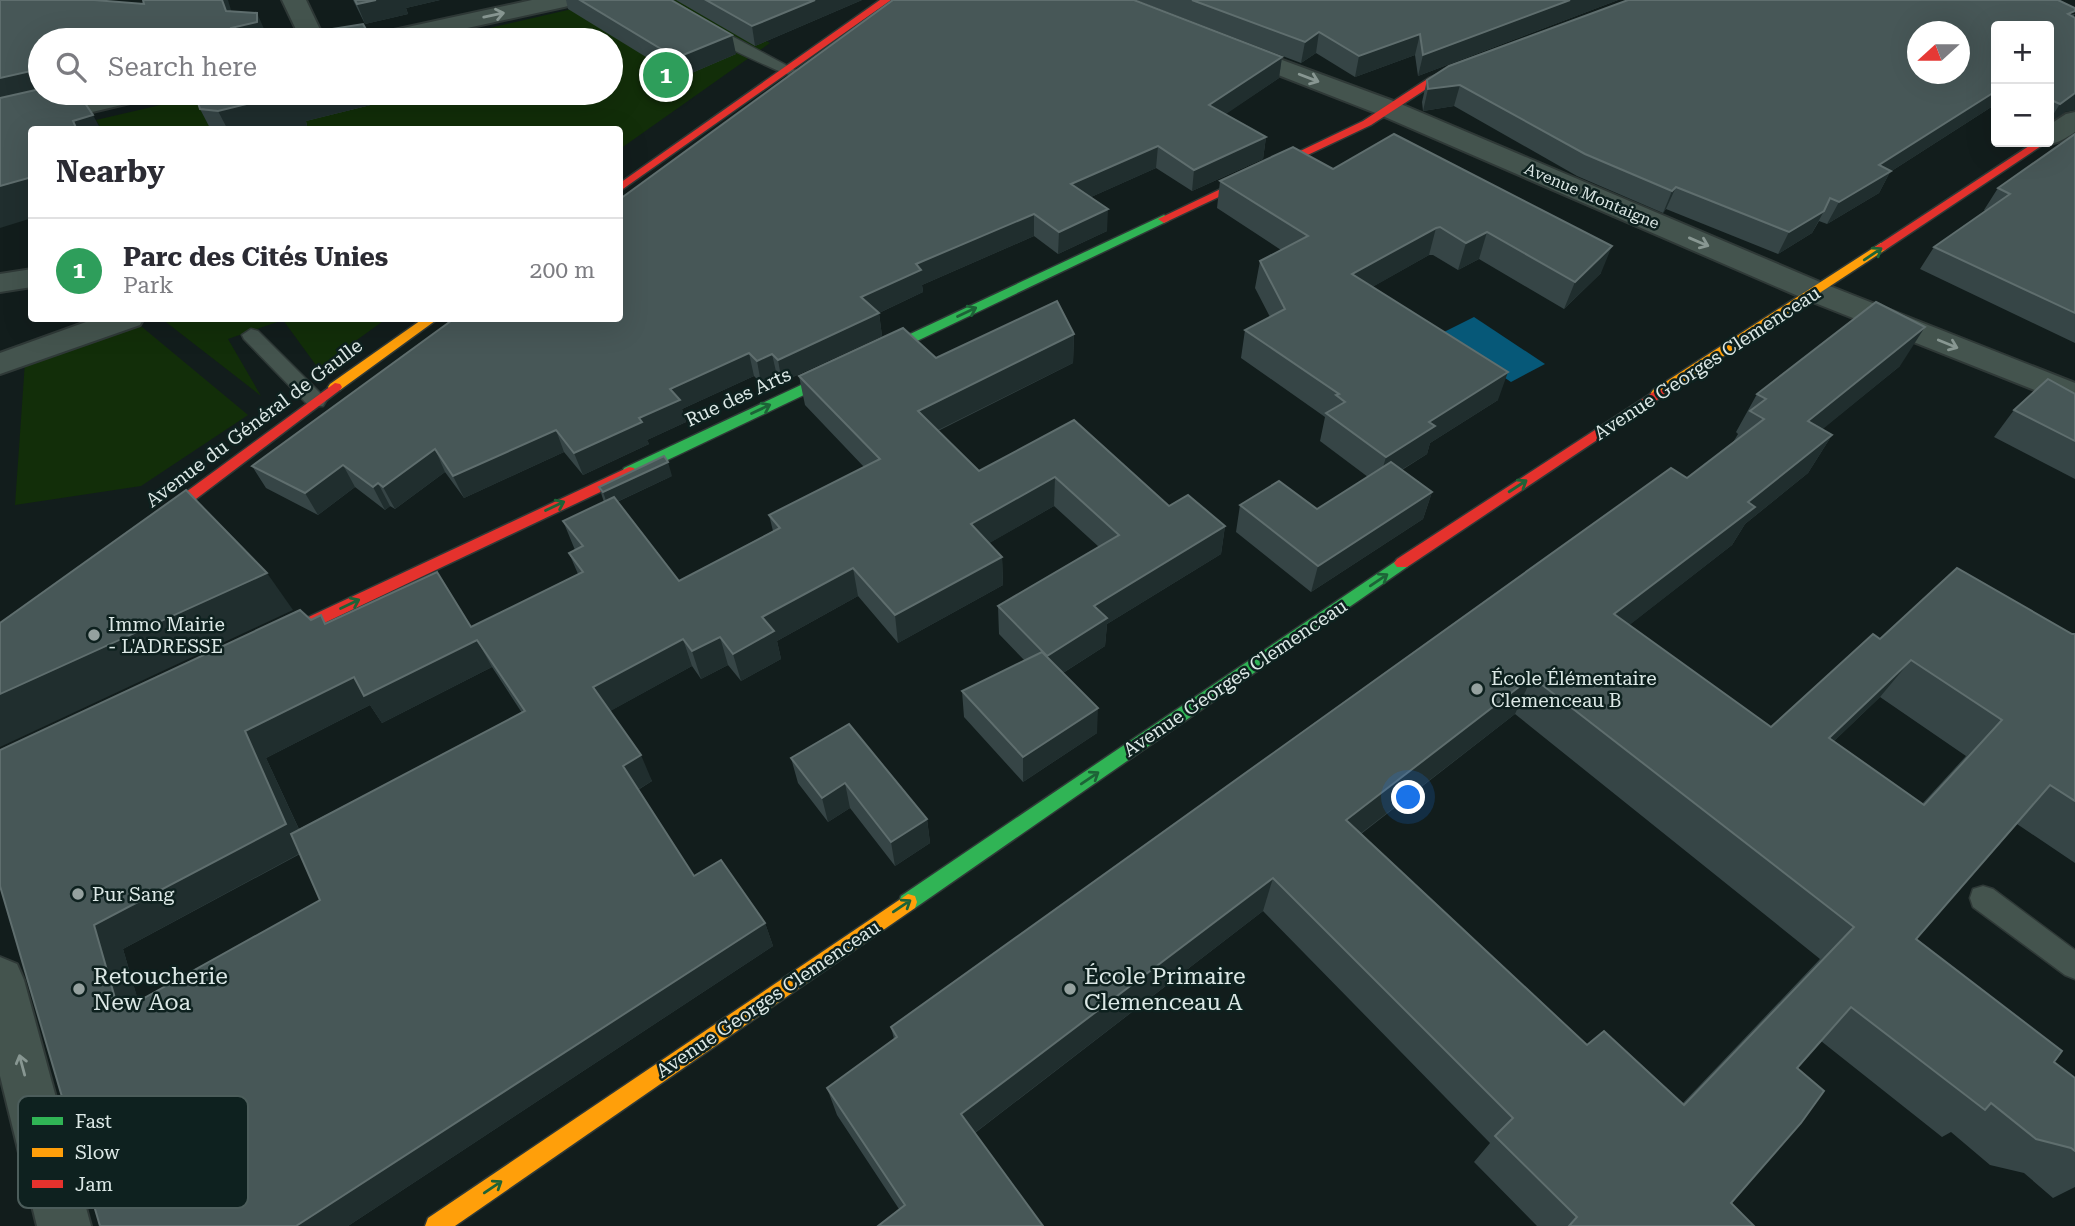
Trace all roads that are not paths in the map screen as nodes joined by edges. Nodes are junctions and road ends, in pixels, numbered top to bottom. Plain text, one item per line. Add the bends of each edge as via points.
1 (294, 0) edge
2 (564, 0) edge
3 (663, 0) edge
4 (886, 0) edge
5 (307, 28) edge
6 (435, 28) edge
7 (1210, 39) edge
8 (1496, 57) edge
9 (788, 70) junction
10 (90, 105) edge
11 (1387, 108) junction
12 (2075, 120) edge
13 (0, 126) edge
14 (2054, 134) edge
15 (2034, 147) edge
16 (623, 186) edge
17 (28, 279) edge
18 (0, 283) edge
19 (1816, 292) junction
20 (40, 322) edge
21 (118, 322) edge
22 (427, 322) edge
23 (251, 335) dead end
24 (0, 336) edge
25 (0, 364) edge
26 (2075, 395) edge
27 (316, 401) junction
28 (137, 536) edge
29 (253, 649) edge
30 (1983, 898) edge
31 (2075, 966) edge
32 (0, 980) edge
33 (30, 1096) edge
34 (59, 1208) edge
35 (64, 1226) edge
36 (436, 1226) edge

1 - 5 street
6 -> 2 street
3 - 9 lane via 723,38
4 - 9 street
7 -> 11 street, Avenue Montaigne
8 - 11 street, Rue des Arts via 1433,80
9 - 16 street
10 - 13 street
11 -> 19 street, Avenue Montaigne
29 -> 11 street, Rue des Arts via 1367,123
12 - 14 street
19 -> 15 street, Avenue Georges Clemenceau
17 - 18 street
19 -> 26 street, Avenue Montaigne
36 -> 19 street, Avenue Georges Clemenceau via 1461,523
20 - 24 street
21 - 25 street
22 - 27 street, Avenue du Général de Gaulle
23 - 27 lane
27 - 28 street, Avenue du Général de Gaulle
30 - 31 lane
33 -> 32 street
35 -> 34 street

